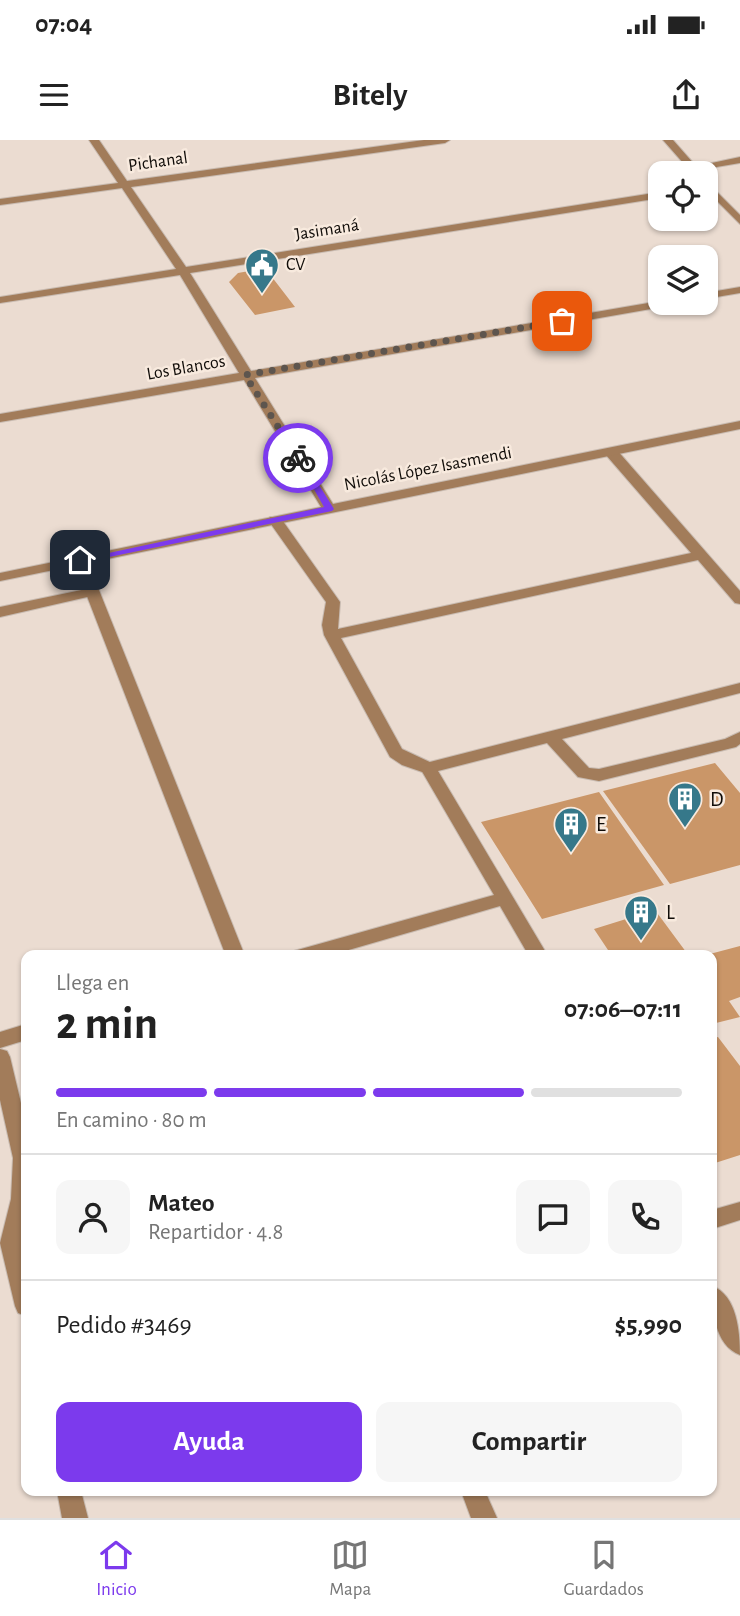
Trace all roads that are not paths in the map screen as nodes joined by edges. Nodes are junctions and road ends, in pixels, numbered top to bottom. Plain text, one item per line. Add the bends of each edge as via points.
1 (94, 140) edge
2 (445, 140) edge
3 (668, 140) edge
4 (740, 160) edge
5 (686, 161) edge
6 (718, 165) edge
7 (123, 185) junction
8 (648, 197) edge
9 (718, 198) edge
10 (0, 202) edge
11 (740, 221) edge
12 (183, 271) junction
13 (740, 290) edge
14 (718, 294) edge
15 (0, 300) edge
16 (648, 306) edge
17 (245, 375) junction
18 (0, 418) edge
19 (740, 425) edge
20 (611, 452) junction
21 (329, 509) junction
22 (275, 520) junction
23 (702, 555) junction
24 (80, 560) junction
25 (0, 576) edge
26 (91, 592) junction
27 (740, 600) edge
28 (0, 612) edge
29 (332, 635) junction
30 (739, 692) edge
31 (551, 737) junction
32 (740, 737) edge
33 (428, 768) junction
34 (505, 898) junction
35 (234, 950) edge
36 (322, 950) edge
37 (535, 950) edge
38 (21, 1034) edge
39 (0, 1040) edge
40 (0, 1057) edge
41 (21, 1145) edge
42 (21, 1202) edge
43 (740, 1211) edge
44 (717, 1218) edge
45 (6, 1245) edge
46 (21, 1284) edge
47 (717, 1305) edge
48 (740, 1344) edge
49 (70, 1496) edge
50 (475, 1496) edge
51 (75, 1518) edge
52 (484, 1518) edge

1 - 7 street
2 - 7 street, Pichanal
3 - 5 street
4 - 6 street
7 - 10 street, Pichanal
7 - 12 street
8 - 12 street, Jasimaná
9 - 11 street
12 - 15 street, Jasimaná
12 - 17 street
13 - 14 street
16 - 17 street, Los Blancos
17 - 18 street, Los Blancos
17 - 21 street
19 - 20 street, Nicolás López Isasmendi
20 - 21 street, Nicolás López Isasmendi
20 - 23 street
21 - 22 street, Nicolás López Isasmendi
22 - 24 street, Nicolás López Isasmendi
22 - 29 street via 333,602
23 - 27 street
23 - 29 street
24 - 25 street, Nicolás López Isasmendi
24 - 26 street
26 - 28 street
26 - 35 street
29 - 33 street via 396,752
30 - 31 street
31 - 32 street via 584,773 599,775
31 - 33 street
33 - 34 street
34 - 36 street
34 - 37 street
38 - 39 street
40 - 41 street
42 - 45 street
43 - 44 street
45 - 46 street
47 - 48 street
49 - 51 street
50 - 52 street

